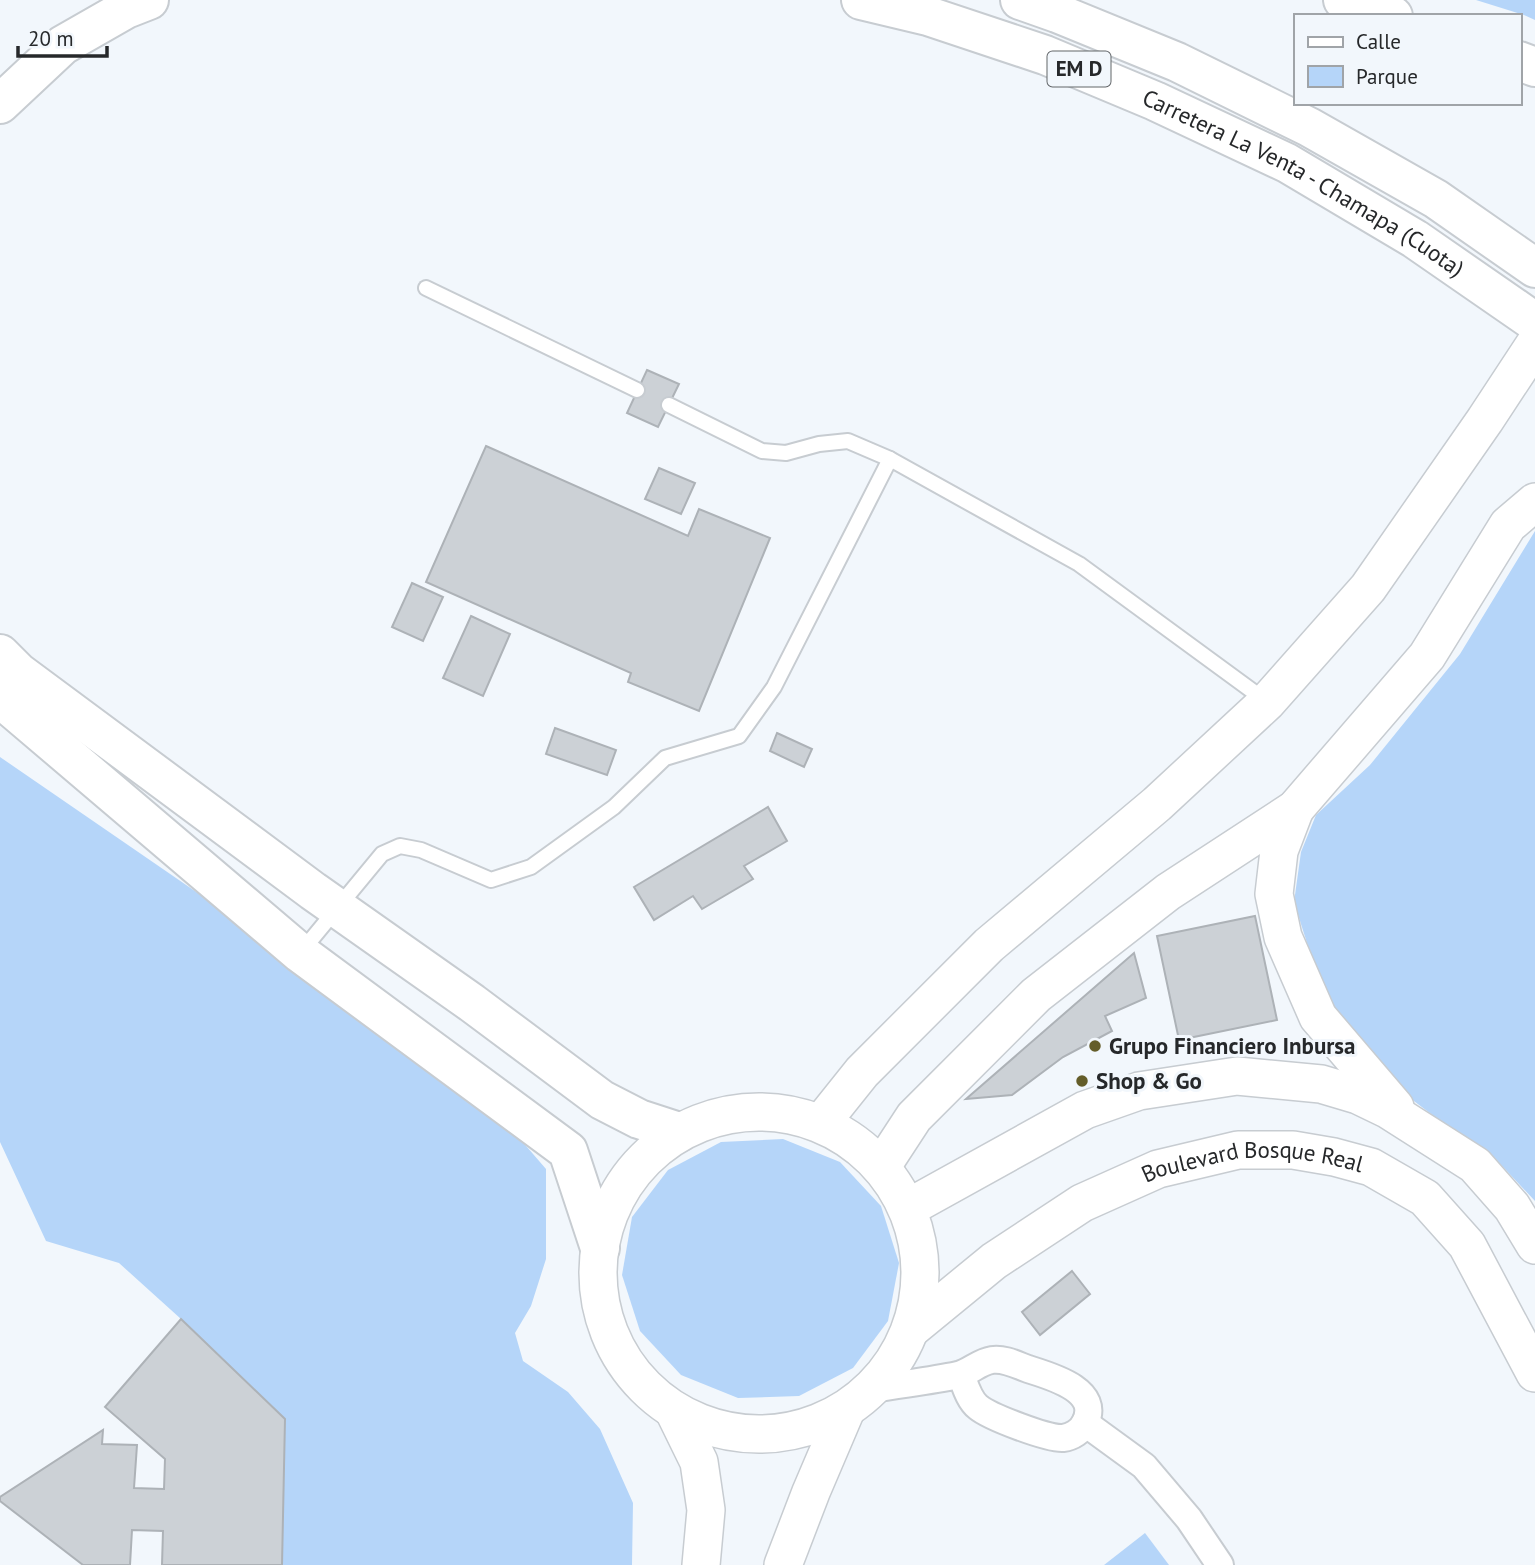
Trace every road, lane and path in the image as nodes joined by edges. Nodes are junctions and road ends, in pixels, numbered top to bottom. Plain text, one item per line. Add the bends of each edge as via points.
1 (149, 0) edge
2 (861, 0) edge
3 (1020, 0) edge
4 (1343, 0) edge
5 (1387, 14) edge
6 (0, 104) edge
7 (1535, 268) edge
8 (426, 288) dead end
9 (1535, 322) edge
10 (1535, 344) edge
11 (637, 390) dead end
12 (669, 405) dead end
13 (890, 459) junction
14 (1535, 502) edge
15 (5, 681) edge
16 (1267, 702) junction
17 (1295, 809) junction
18 (337, 908) junction
19 (300, 953) junction
20 (472, 1003) junction
21 (434, 1051) junction
22 (1407, 1121) junction
23 (822, 1122) junction
24 (679, 1132) junction
25 (882, 1166) junction
26 (908, 1208) junction
27 (1535, 1245) edge
28 (600, 1248) junction
29 (911, 1329) junction
30 (1535, 1373) edge
31 (961, 1375) junction
32 (859, 1399) junction
33 (674, 1410) junction
34 (1085, 1423) junction
35 (701, 1565) edge
36 (783, 1565) edge
37 (1220, 1565) edge

1 - 6 highway via 62,46
2 - 9 highway, Carretera La Venta - Chamapa (Cuota) / EM D via 928,16 1045,55 1287,163 1415,239
3 - 7 highway, Carretera La Venta - Chamapa (Cuota) / EM D via 1177,62 1309,127 1436,199
4 - 5 highway
8 - 11 lane
10 - 16 main road via 1368,588
12 - 13 lane via 762,451 786,453 848,442
13 - 16 lane via 1079,564
13 - 18 lane via 774,687 739,736 665,758 614,807 531,867 491,880 421,850 400,846 382,854
14 - 17 main road via 1508,525 1427,656
15 - 18 highway
15 - 19 highway
16 - 23 main road via 1157,804 989,945 862,1072
17 - 22 main road via 1279,851 1274,894 1283,937 1318,1017
17 - 25 main road via 1168,892 1036,995 914,1117
18 - 19 lane
18 - 20 highway
19 - 21 highway
20 - 21 highway
20 - 24 highway via 603,1100 639,1119
21 - 28 highway via 568,1151
22 - 26 main road via 1358,1095 1321,1084 1237,1076 1139,1091 1085,1110
22 - 27 main road via 1475,1165 1512,1207
23 - 24 main road via 749,1110 713,1117
23 - 25 main road via 854,1141
24 - 28 main road via 641,1162 614,1202
25 - 26 main road
26 - 29 main road via 921,1268
28 - 33 main road via 599,1294 611,1338 635,1377
29 - 30 main road, Boulevard Bosque Real via 994,1261 1082,1203 1158,1169 1238,1150 1293,1150 1371,1167 1425,1198 1468,1245
29 - 32 main road via 895,1361
31 - 32 street
31 - 34 street via 972,1402 1018,1426 1063,1438
31 - 34 street via 982,1363 1000,1360 1062,1381 1084,1398
32 - 33 main road via 804,1429 757,1435 712,1428
32 - 36 main road via 811,1492
33 - 35 main road via 699,1462 706,1510
34 - 37 street via 1144,1466

